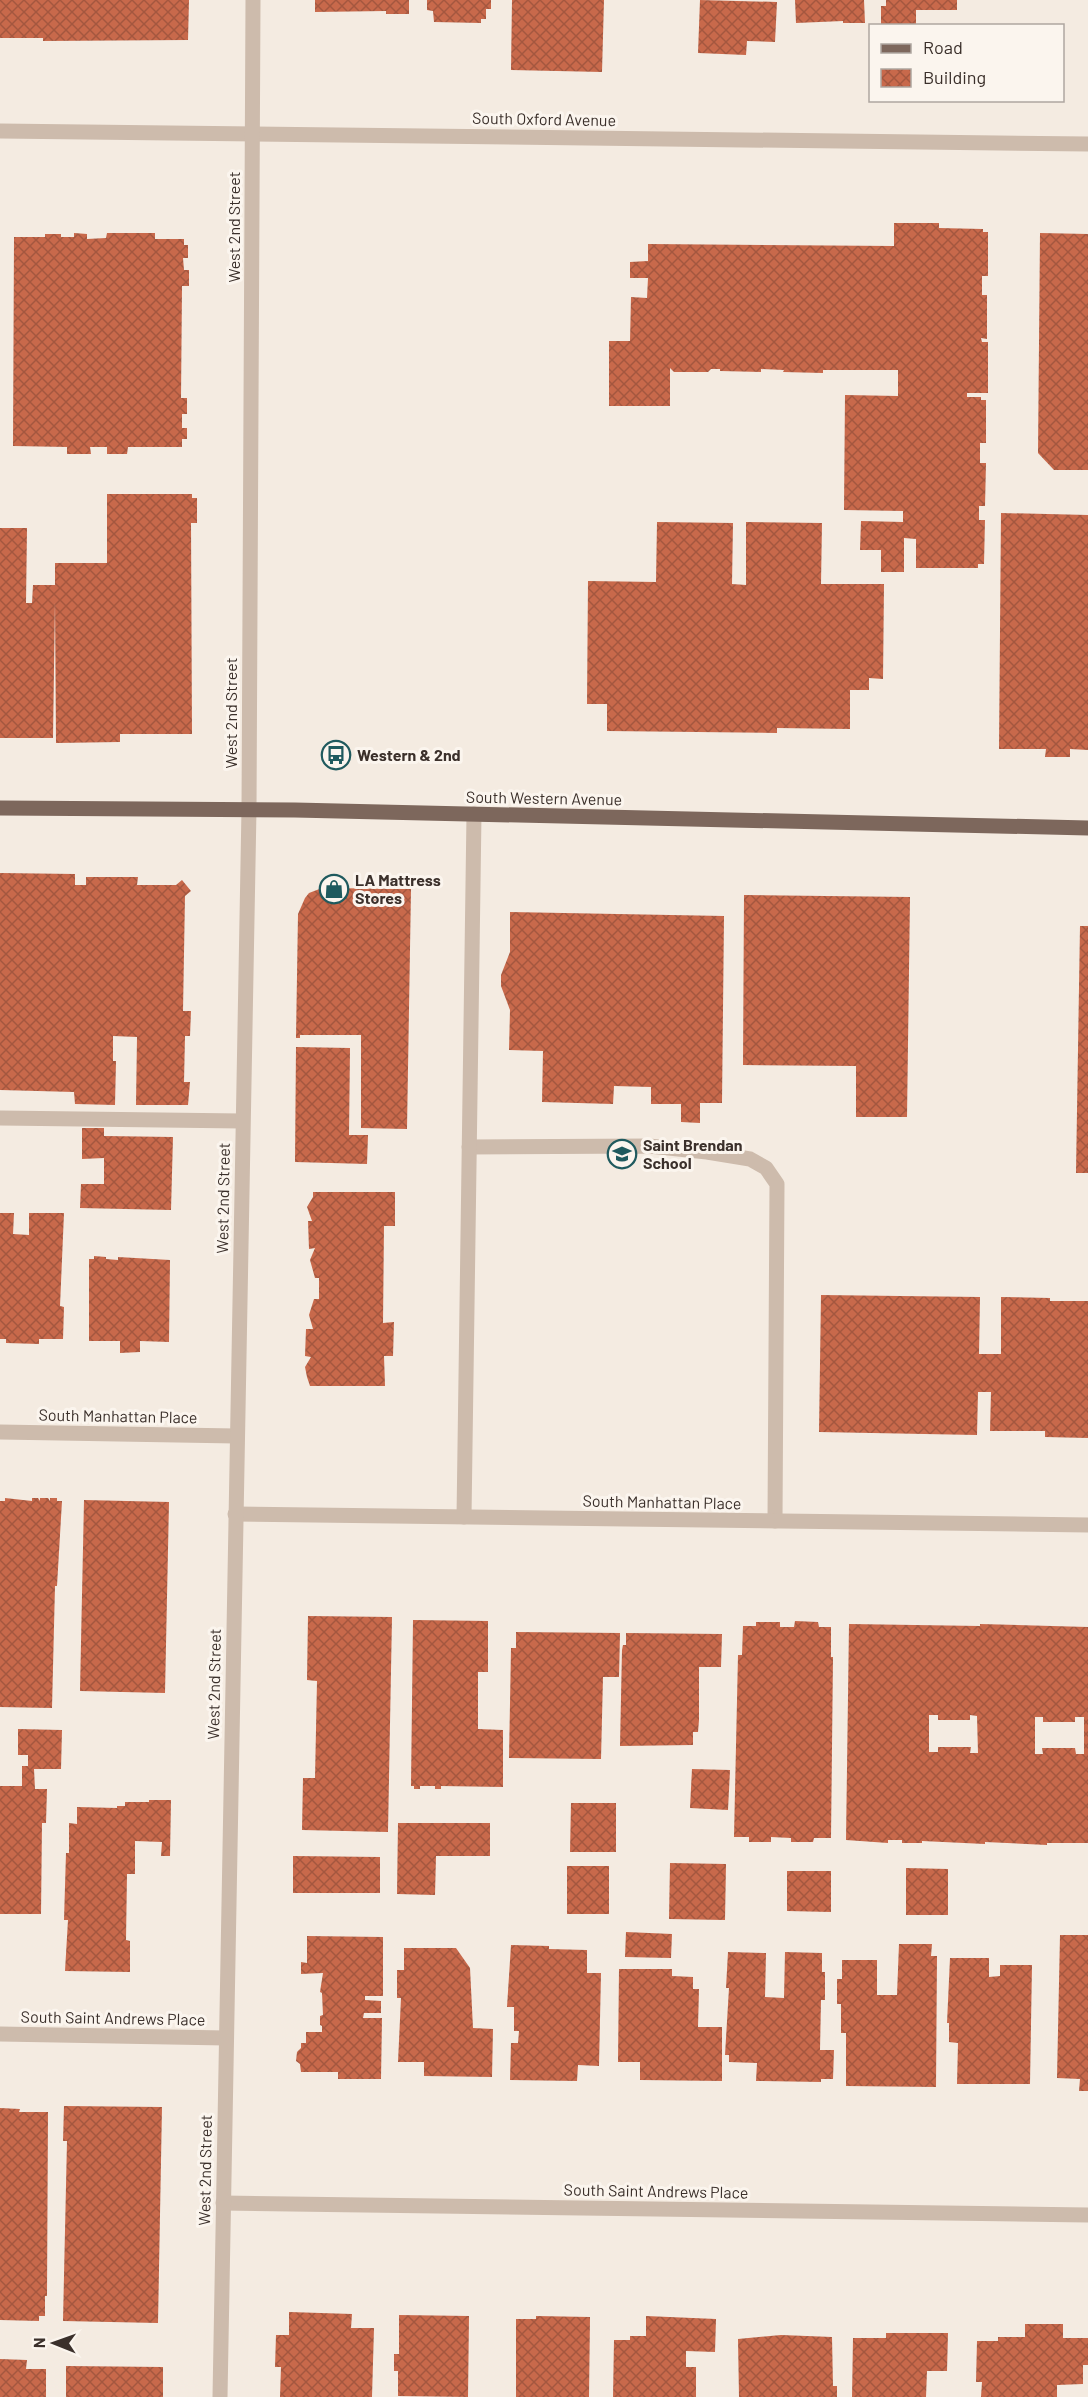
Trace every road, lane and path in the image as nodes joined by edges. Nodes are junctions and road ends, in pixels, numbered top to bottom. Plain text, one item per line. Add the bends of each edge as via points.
1 (253, 0) edge
2 (0, 131) edge
3 (252, 134) junction
4 (1088, 144) edge
5 (0, 808) edge
6 (249, 809) junction
7 (474, 814) junction
8 (1088, 828) edge
9 (0, 1118) edge
10 (242, 1121) junction
11 (469, 1147) junction
12 (0, 1432) edge
13 (236, 1436) junction
14 (235, 1514) junction
15 (464, 1517) junction
16 (775, 1521) junction
17 (1088, 1525) edge
18 (0, 2034) edge
19 (226, 2038) junction
20 (223, 2203) junction
21 (1088, 2215) edge
22 (220, 2397) edge

1 - 3 street, West 2nd Street
2 - 3 street, South Oxford Avenue
3 - 4 street, South Oxford Avenue
3 - 6 street, West 2nd Street
5 - 6 main road, South Western Avenue
6 - 7 main road, South Western Avenue
6 - 10 street, West 2nd Street
7 - 8 main road, South Western Avenue
7 - 11 street
9 - 10 street
10 - 13 street, West 2nd Street
11 - 15 street
11 - 16 street via 649,1146 750,1158 766,1168 777,1184 778,1195
12 - 13 street, South Manhattan Place
13 - 14 street, West 2nd Street
14 - 15 street, South Manhattan Place
14 - 19 street, West 2nd Street
15 - 16 street, South Manhattan Place
16 - 17 street, South Manhattan Place
18 - 19 street, South Saint Andrews Place
19 - 20 street, West 2nd Street
20 - 21 street, South Saint Andrews Place
20 - 22 street, West 2nd Street

